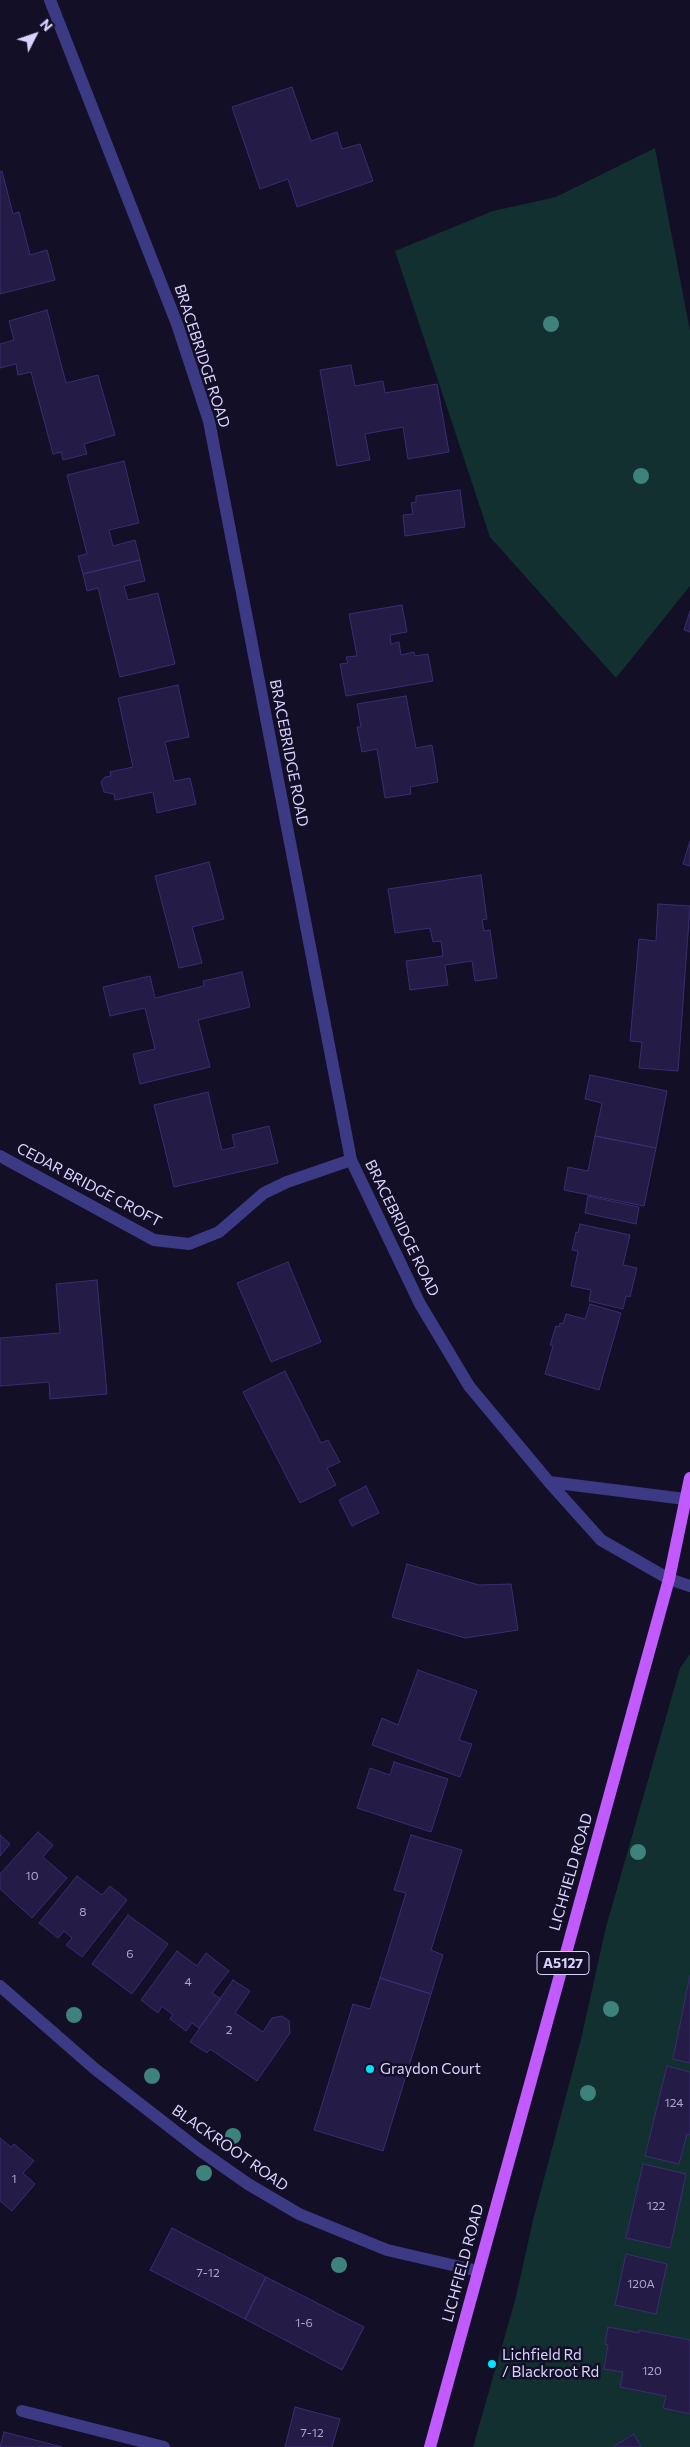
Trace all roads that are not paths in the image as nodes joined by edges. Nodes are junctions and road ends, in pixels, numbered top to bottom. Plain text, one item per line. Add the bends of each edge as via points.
1 (50, 0) edge
2 (0, 1156) edge
3 (351, 1160) junction
4 (690, 1478) edge
5 (549, 1482) junction
6 (684, 1499) junction
7 (669, 1579) junction
8 (690, 1586) edge
9 (0, 1986) edge
10 (478, 2271) junction
11 (22, 2412) dead end
12 (164, 2447) edge
13 (430, 2447) edge

1 - 3 street, BRACEBRIDGE ROAD via 177,324 209,421
2 - 3 street, CEDAR BRIDGE CROFT via 154,1240 189,1244 218,1232 264,1193
3 - 5 street, BRACEBRIDGE ROAD via 420,1304 468,1386
4 - 6 main road, LICHFIELD ROAD / A5127
5 - 6 street
5 - 7 street, BRACEBRIDGE ROAD via 602,1540
6 - 7 main road, LICHFIELD ROAD / A5127
7 - 8 street, BRACEBRIDGE ROAD
7 - 10 main road, LICHFIELD ROAD / A5127
9 - 10 street, BLACKROOT ROAD via 95,2069 198,2150 248,2184 299,2214 387,2250
10 - 13 main road, LICHFIELD ROAD / A5127
11 - 12 street

